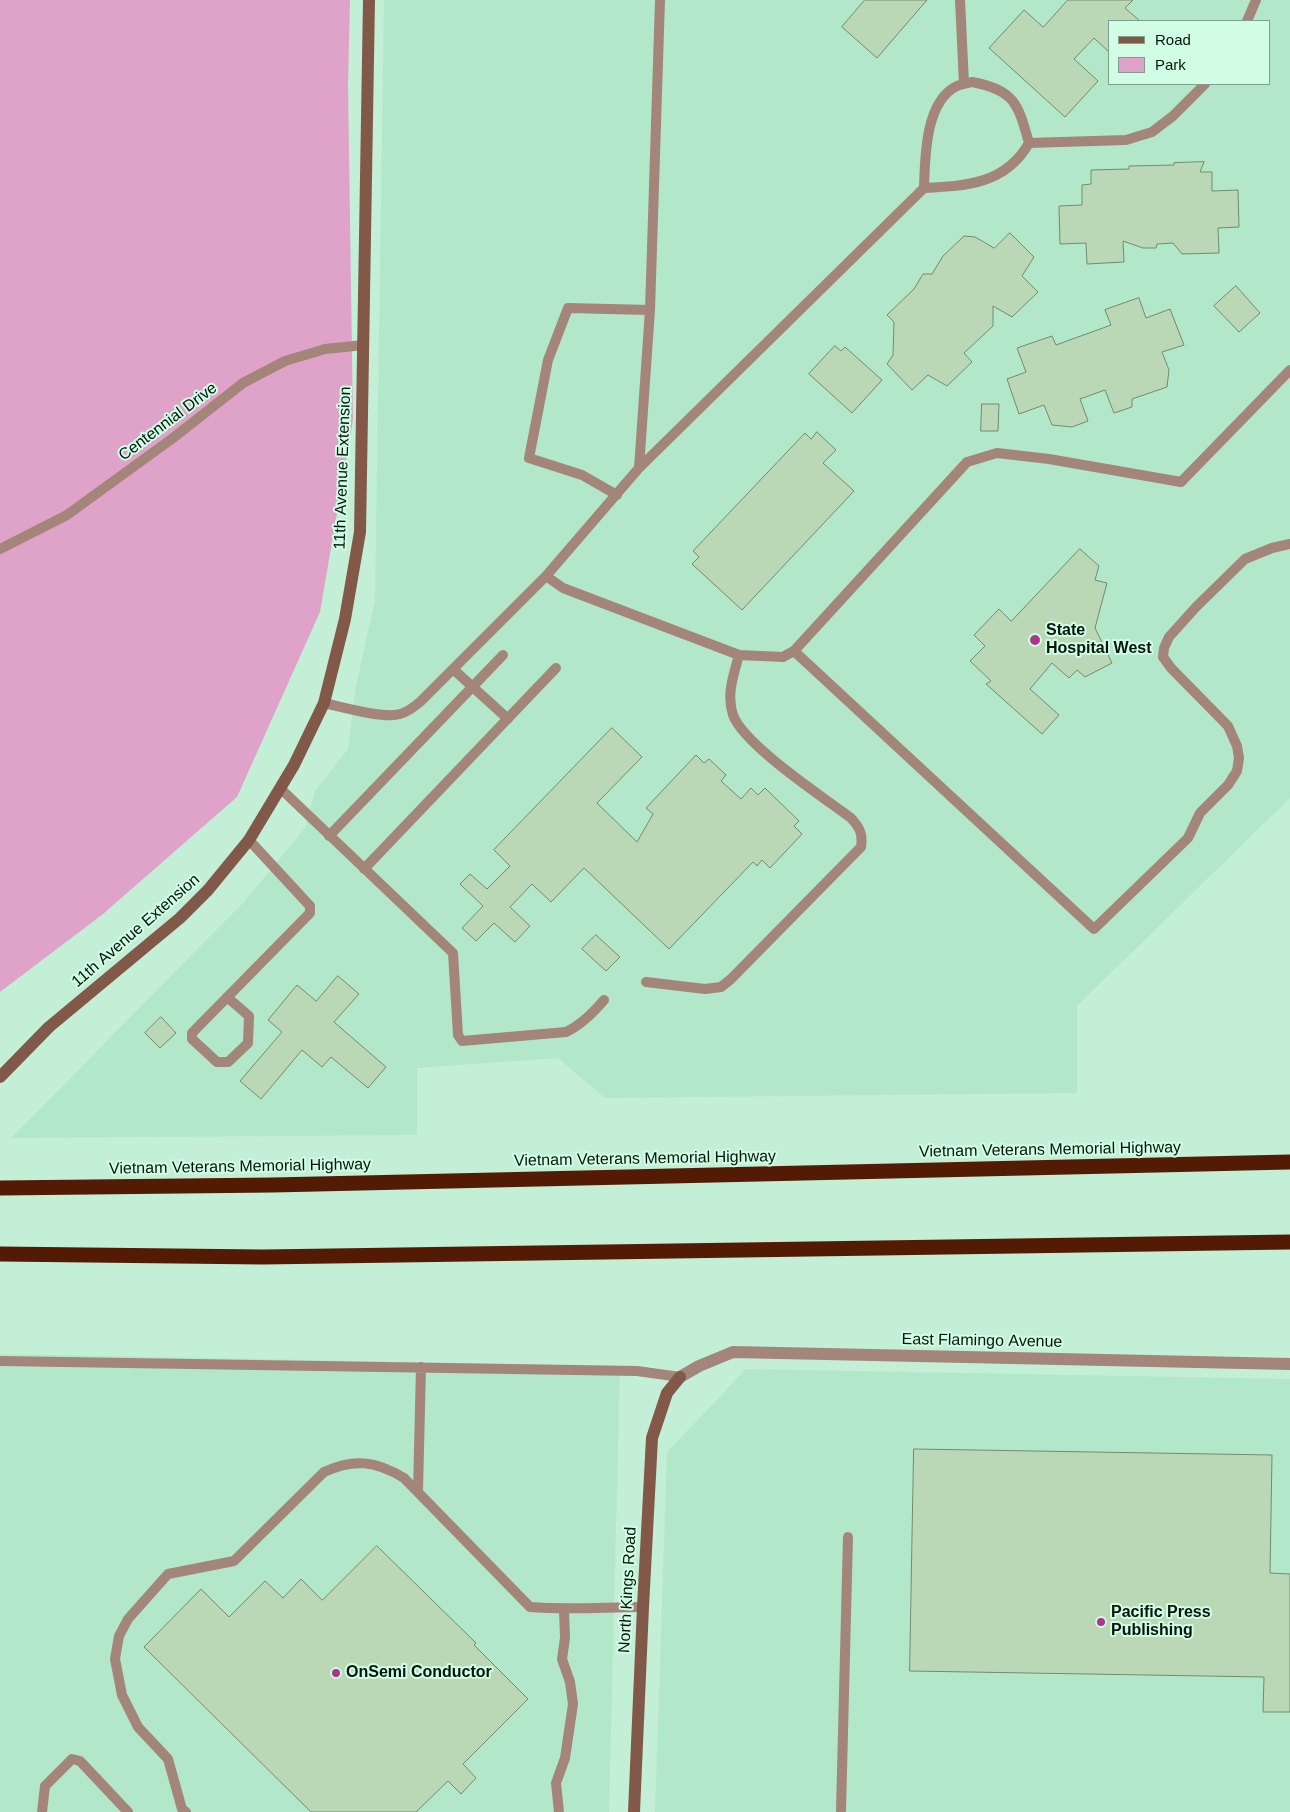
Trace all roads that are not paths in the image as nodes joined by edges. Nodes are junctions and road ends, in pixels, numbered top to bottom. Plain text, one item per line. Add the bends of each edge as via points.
1 (369, 0) edge
2 (660, 0) edge
3 (960, 0) edge
4 (1256, 0) edge
5 (1247, 20) edge
6 (964, 84) junction
7 (1204, 85) edge
8 (1030, 143) junction
9 (924, 188) junction
10 (650, 310) junction
11 (364, 345) junction
12 (1290, 370) edge
13 (640, 468) junction
14 (617, 495) junction
15 (1290, 544) edge
16 (0, 549) edge
17 (546, 576) junction
18 (794, 651) junction
19 (503, 655) dead end
20 (739, 655) junction
21 (556, 668) dead end
22 (453, 669) junction
23 (473, 687) junction
24 (324, 703) junction
25 (508, 719) junction
26 (281, 790) junction
27 (329, 836) junction
28 (249, 840) junction
29 (364, 869) junction
30 (646, 982) dead end
31 (227, 997) junction
32 (604, 1000) dead end
33 (0, 1077) edge
34 (1290, 1162) edge
35 (0, 1188) edge
36 (1290, 1242) edge
37 (0, 1254) edge
38 (0, 1361) edge
39 (1290, 1364) edge
40 (421, 1367) junction
41 (680, 1378) junction
42 (418, 1491) junction
43 (848, 1537) dead end
44 (643, 1607) junction
45 (564, 1610) junction
46 (841, 1810) dead end
47 (42, 1812) edge
48 (128, 1812) edge
49 (186, 1812) edge
50 (559, 1812) edge
51 (634, 1812) edge

1 - 11 street, 11th Avenue Extension
2 - 10 lane
3 - 6 lane
4 - 5 lane
6 - 8 lane via 972,82 992,86 1009,96 1021,114
6 - 9 lane via 943,98 931,119
7 - 8 lane via 1152,132 1126,140
8 - 9 lane via 1016,161 984,181
9 - 13 lane
10 - 13 lane
10 - 14 lane via 568,308 548,360 529,458 582,475
11 - 16 lane, Centennial Drive via 325,349 284,361 242,383 174,438 67,515
11 - 24 street, 11th Avenue Extension via 360,532 345,620
12 - 18 lane via 1181,482 997,453 967,462
13 - 14 lane
14 - 17 lane
15 - 18 lane via 1245,559 1202,601 1164,648 1163,657 1170,668 1228,726 1237,746 1237,771 1228,785 1200,813 1188,838 1094,929
17 - 20 lane via 563,588
17 - 22 lane
18 - 20 lane via 782,657
19 - 23 lane
20 - 30 lane via 730,696 733,716 769,756 851,818 863,836 861,847 721,987 705,989
21 - 25 lane
22 - 23 lane
22 - 24 lane via 420,702 400,714 387,716
23 - 25 lane
23 - 27 lane
24 - 26 street, 11th Avenue Extension
25 - 29 lane
26 - 27 lane
26 - 28 street, 11th Avenue Extension
27 - 29 lane
28 - 31 lane via 311,910
28 - 33 street, 11th Avenue Extension via 180,918 49,1027
29 - 32 lane via 453,953 458,1035 462,1041 566,1032 591,1015
31 - 31 lane via 192,1033 192,1039 217,1062 228,1062 248,1043 249,1016
34 - 35 highway, Vietnam Veterans Memorial Highway via 273,1185
36 - 37 highway via 263,1257
38 - 40 lane
39 - 41 street, East Flamingo Avenue via 733,1352
40 - 41 lane via 637,1371
40 - 42 lane
41 - 44 street, North Kings Road via 667,1393 652,1438
42 - 45 lane via 530,1607
42 - 49 lane via 390,1470 363,1463 338,1465 324,1472 234,1561 168,1574 128,1619 119,1636 115,1659 122,1695 138,1727 168,1758 182,1809
43 - 46 lane
44 - 45 lane
44 - 51 street, North Kings Road
45 - 50 lane via 562,1659 573,1704 564,1758 556,1783
47 - 48 lane via 45,1786 72,1759 80,1761

